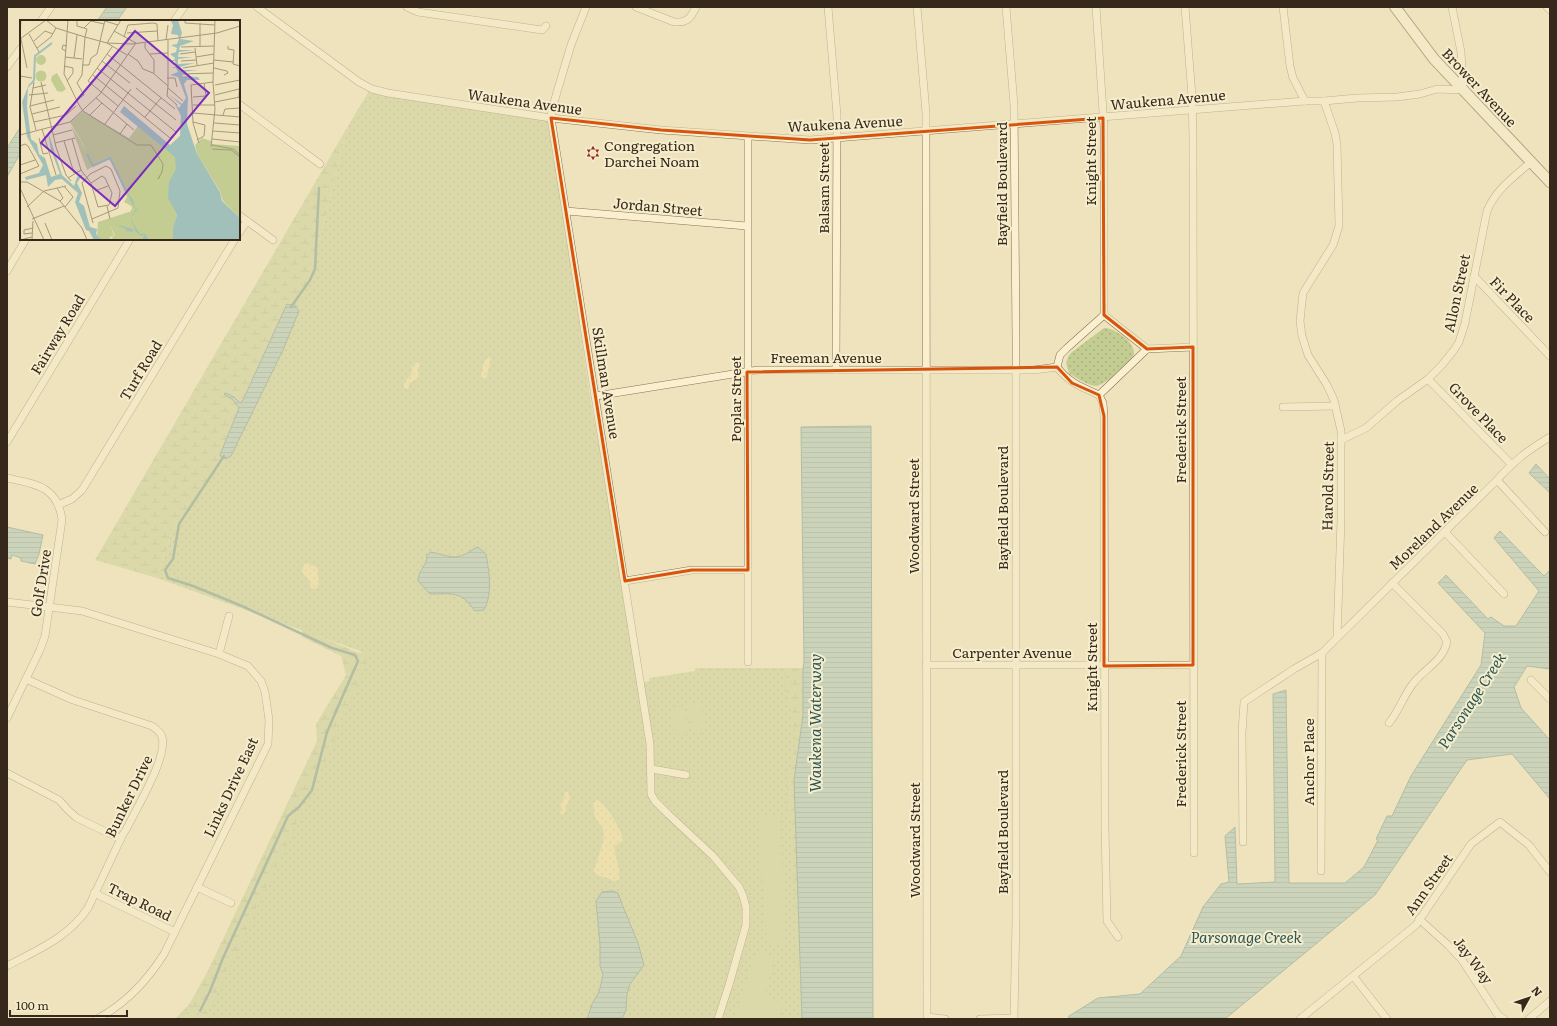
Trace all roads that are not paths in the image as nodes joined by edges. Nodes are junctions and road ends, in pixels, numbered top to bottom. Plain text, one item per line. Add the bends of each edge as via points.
1 (51, 7) edge
2 (184, 7) edge
3 (257, 7) edge
4 (407, 7) edge
5 (586, 7) edge
6 (636, 7) edge
7 (696, 7) edge
8 (828, 7) edge
9 (917, 7) edge
10 (1006, 7) edge
11 (1096, 7) edge
12 (1185, 7) edge
13 (1283, 7) edge
14 (1395, 7) edge
15 (1452, 7) edge
16 (1547, 7) edge
17 (1550, 10) edge
18 (42, 20) edge
19 (175, 20) edge
20 (546, 26) dead end
21 (20, 49) edge
22 (7, 67) edge
23 (1463, 90) junction
24 (1306, 101) junction
25 (1324, 101) junction
26 (240, 105) edge
27 (1192, 110) junction
28 (551, 118) junction
29 (1103, 118) junction
30 (1014, 125) junction
31 (925, 132) junction
32 (748, 136) junction
33 (836, 139) junction
34 (1531, 162) junction
35 (320, 164) dead end
36 (1550, 182) edge
37 (566, 211) junction
38 (240, 216) edge
39 (247, 221) junction
40 (747, 226) junction
41 (240, 232) edge
42 (25, 240) edge
43 (129, 240) edge
44 (234, 240) edge
45 (273, 240) dead end
46 (7, 271) edge
47 (1474, 276) junction
48 (1104, 315) junction
49 (1192, 347) junction
50 (1148, 349) junction
51 (1550, 356) edge
52 (1057, 367) junction
53 (836, 370) junction
54 (926, 370) junction
55 (1016, 370) junction
56 (747, 372) junction
57 (1428, 379) junction
58 (1099, 395) junction
59 (596, 396) junction
60 (1335, 406) junction
61 (1283, 408) dead end
62 (1550, 437) edge
63 (1342, 440) junction
64 (7, 442) edge
65 (1511, 464) junction
66 (7, 478) edge
67 (1497, 480) junction
68 (58, 504) junction
69 (1445, 532) junction
70 (1544, 532) dead end
71 (748, 570) junction
72 (625, 581) junction
73 (1392, 583) junction
74 (1504, 594) dead end
75 (7, 602) edge
76 (50, 606) junction
77 (229, 616) dead end
78 (1337, 638) junction
79 (1322, 653) junction
80 (219, 654) junction
81 (748, 662) dead end
82 (926, 665) junction
83 (1015, 665) junction
84 (1193, 665) junction
85 (1104, 666) junction
86 (26, 680) junction
87 (1531, 680) dead end
88 (1550, 699) edge
89 (7, 718) edge
90 (1389, 723) dead end
91 (652, 769) junction
92 (7, 773) edge
93 (686, 775) dead end
94 (121, 839) junction
95 (1243, 842) dead end
96 (1194, 853) dead end
97 (1321, 871) dead end
98 (1550, 872) edge
99 (197, 887) junction
100 (94, 894) junction
101 (231, 904) dead end
102 (1419, 919) junction
103 (175, 932) junction
104 (1118, 937) dead end
105 (7, 966) edge
106 (1353, 976) junction
107 (1550, 1000) edge
108 (97, 1019) edge
109 (718, 1019) edge
110 (945, 1019) edge
111 (980, 1019) edge
112 (1300, 1019) edge
113 (1387, 1019) edge
114 (1504, 1019) edge
115 (1529, 1019) edge

1 - 18 street
2 - 19 street
3 - 28 street, Waukena Avenue via 372,89
4 - 20 street via 418,12 542,30
5 - 28 street, Skillman Avenue via 571,45
6 - 7 street via 680,23 692,16
8 - 33 street, Balsam Street via 837,115
9 - 31 street, Woodward Street via 926,114
10 - 30 street, Bayfield Boulevard
11 - 29 street, Knight Street
12 - 27 street, Frederick Street
13 - 24 street via 1290,66 1293,78
14 - 23 main road, Brower Avenue via 1434,59
15 - 23 street via 1461,52
16 - 17 street
21 - 22 street
23 - 25 street, Waukena Avenue via 1437,89 1396,97
23 - 34 main road, Brower Avenue
24 - 25 street, Waukena Avenue
24 - 27 street, Waukena Avenue
25 - 60 street, Harold Street via 1335,133 1339,226 1333,245 1304,293 1300,321 1308,355 1327,385
26 - 35 street
27 - 29 street, Waukena Avenue
27 - 49 street, Frederick Street
28 - 32 street, Waukena Avenue
28 - 37 street, Skillman Avenue
29 - 30 street, Waukena Avenue
29 - 48 street, Knight Street
30 - 31 street, Waukena Avenue
30 - 55 street, Bayfield Boulevard
31 - 33 street, Waukena Avenue
31 - 54 street, Woodward Street
32 - 33 street, Waukena Avenue
32 - 40 street, Poplar Street
33 - 53 street, Balsam Street
34 - 36 main road, Brower Avenue
34 - 47 street, Allon Street via 1491,200
37 - 40 street, Jordan Street
37 - 59 street, Skillman Avenue
38 - 39 street
39 - 41 street
39 - 45 street
40 - 56 street, Poplar Street
42 - 46 street
43 - 64 street, Fairway Road
44 - 68 street, Turf Road via 82,490 72,499
47 - 51 street, Fir Place
47 - 57 street, Allon Street via 1465,323 1458,342 1442,365
48 - 50 street
48 - 52 street via 1060,355
49 - 50 street
49 - 84 street, Frederick Street
50 - 58 street
52 - 55 street, Freeman Avenue
52 - 58 street via 1072,383
53 - 54 street, Freeman Avenue
53 - 56 street, Freeman Avenue
54 - 55 street, Freeman Avenue
54 - 82 street, Woodward Street
55 - 83 street, Bayfield Boulevard
56 - 59 street, Freeman Avenue
56 - 71 street, Poplar Street
57 - 63 street, Allon Street via 1397,400 1366,428
57 - 65 street, Grove Place
58 - 85 street, Knight Street via 1103,403 1104,416
59 - 72 street, Skillman Avenue
60 - 61 street
60 - 63 street, Harold Street
62 - 65 street, Moreland Avenue
63 - 78 street, Harold Street
65 - 67 street, Moreland Avenue
66 - 68 street via 42,487
67 - 69 street, Moreland Avenue
67 - 70 street
68 - 76 street, Golf Drive via 61,525
69 - 73 street, Moreland Avenue
69 - 74 street
71 - 72 street via 692,570
71 - 81 street, Poplar Street
72 - 91 street, Skillman Avenue
73 - 78 street, Moreland Avenue
73 - 90 street via 1443,634 1447,642 1441,657 1412,685
75 - 76 street, Links Drive East
76 - 80 street, Links Drive East via 82,611
76 - 86 street, Golf Drive via 45,636
77 - 80 street
78 - 79 street
79 - 95 street via 1244,702
79 - 97 street, Anchor Place
80 - 99 street, Links Drive East via 248,666 261,681 269,720 268,744
82 - 83 street, Carpenter Avenue
82 - 110 street, Woodward Street via 927,1017
83 - 85 street, Carpenter Avenue
83 - 111 street, Bayfield Boulevard via 1015,1009 1014,1018
84 - 85 street, Carpenter Avenue
84 - 96 street, Frederick Street
85 - 104 street, Knight Street via 1107,921
86 - 89 street, Golf Drive
86 - 94 street, Bunker Drive via 73,700 152,726 160,733 164,745 161,758
87 - 88 street
91 - 93 street
91 - 109 street, Skillman Avenue via 651,794 655,801 713,856 739,887 746,907 746,926
92 - 94 street via 59,800 77,818
94 - 100 street, Bunker Drive
98 - 102 street, Ann Street via 1529,845 1500,822 1471,844
99 - 101 street
99 - 103 street, Links Drive East
100 - 103 street, Trap Road
100 - 105 street, Bunker Drive via 81,918 65,934
102 - 106 street, Ann Street via 1416,925
102 - 114 street, Jay Way via 1462,960 1498,1015
103 - 108 street, Links Drive East via 164,954 142,984 129,997
106 - 112 street, Ann Street
106 - 113 street
107 - 115 street

